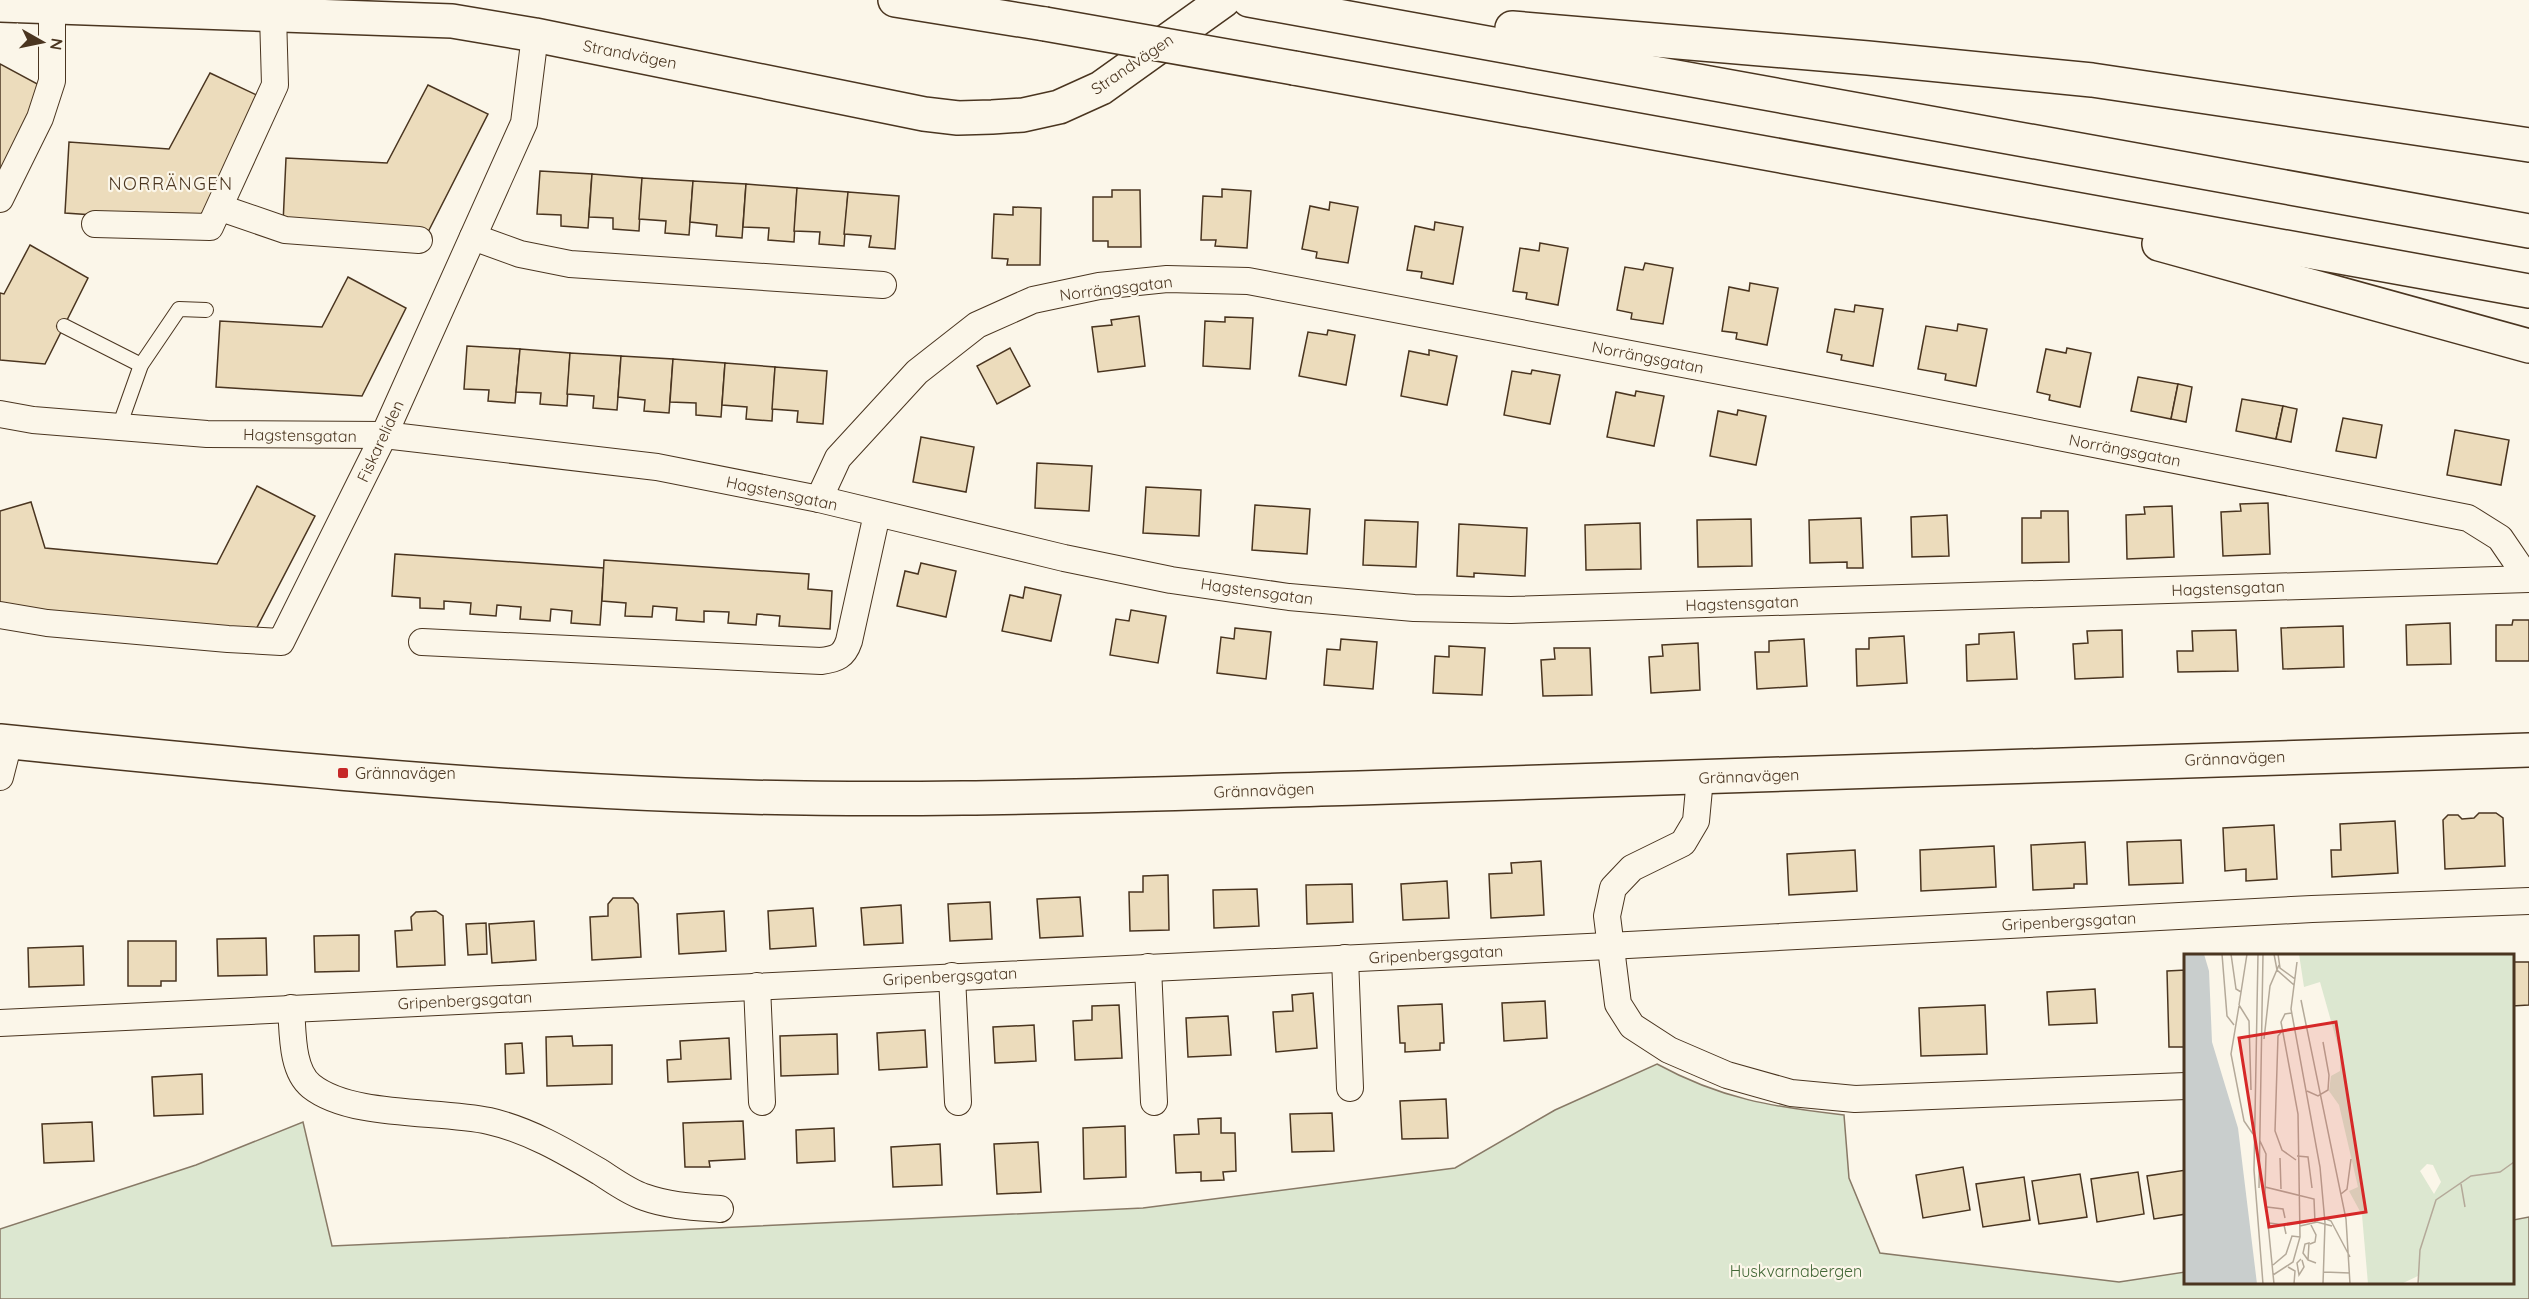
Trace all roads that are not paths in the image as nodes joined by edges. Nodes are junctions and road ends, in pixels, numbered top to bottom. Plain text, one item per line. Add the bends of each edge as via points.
1 (895, 0) edge
2 (1224, 0) edge
3 (1249, 0) edge
4 (0, 5) edge
5 (52, 7) junction
6 (1310, 11) junction
7 (273, 15) junction
8 (535, 35) junction
9 (2529, 145) edge
10 (1955, 188) junction
11 (0, 199) edge
12 (220, 208) junction
13 (95, 224) dead end
14 (2529, 231) edge
15 (473, 237) junction
16 (419, 240) dead end
17 (883, 285) dead end
18 (2529, 291) edge
19 (206, 310) dead end
20 (64, 326) dead end
21 (2529, 346) edge
22 (141, 364) junction
23 (0, 414) edge
24 (119, 426) junction
25 (384, 435) junction
26 (819, 499) junction
27 (877, 514) junction
28 (2529, 579) edge
29 (0, 615) edge
30 (422, 642) dead end
31 (4, 741) edge
32 (2529, 750) edge
33 (0, 777) edge
34 (1700, 778) junction
35 (2529, 901) edge
36 (1610, 946) junction
37 (1345, 958) junction
38 (1148, 967) junction
39 (952, 976) junction
40 (757, 986) junction
41 (291, 1008) junction
42 (0, 1023) edge
43 (2184, 1086) edge
44 (1350, 1088) dead end
45 (762, 1102) dead end
46 (958, 1102) dead end
47 (1154, 1102) dead end
48 (720, 1209) dead end

1 - 10 main road, bridge
2 - 8 main road, Strandvägen via 1101,88 1059,107 993,117 924,114
3 - 6 main road
4 - 5 main road, Strandvägen
5 - 7 main road, Strandvägen
5 - 11 street via 52,81 40,118
6 - 9 main road via 2092,80
6 - 14 main road
7 - 8 main road, Strandvägen via 452,21
7 - 12 street via 275,85
8 - 15 street, Fiskareliden via 524,123
10 - 18 main road
10 - 21 main road
12 - 13 street via 210,226
12 - 16 street via 285,230
15 - 17 street via 520,254 570,264
15 - 25 street, Fiskareliden
19 - 22 lane via 178,309
20 - 22 lane
22 - 24 lane
23 - 24 street, Hagstensgatan
24 - 25 street, Hagstensgatan via 207,434
25 - 26 street, Hagstensgatan via 657,467
25 - 29 street, Fiskareliden via 281,642 47,623
26 - 27 street, Hagstensgatan
26 - 28 street, Norrängsgatan via 838,458 917,372 977,325 1033,300 1099,286 1167,279 1248,281 2468,518 2500,538
27 - 28 street, Hagstensgatan via 1171,580 1289,597 1414,608 1523,610
27 - 30 street via 849,641 846,651 836,660
31 - 33 street
31 - 34 main road, Grännavägen via 413,779 685,795 952,799
32 - 34 main road, Grännavägen
34 - 36 street via 1696,821 1683,843 1632,868 1613,888 1607,916
35 - 36 street, Gripenbergsgatan
36 - 37 street, Gripenbergsgatan
36 - 43 street via 1618,1004 1632,1026 1670,1050 1727,1074 1791,1093 1867,1099
37 - 38 street, Gripenbergsgatan
37 - 44 street
38 - 39 street, Gripenbergsgatan
38 - 47 street
39 - 40 street, Gripenbergsgatan
39 - 46 street
40 - 41 street, Gripenbergsgatan
40 - 45 street
41 - 42 street, Gripenbergsgatan
41 - 48 street via 299,1068 309,1085 333,1099 488,1121 525,1132 641,1197 673,1206

